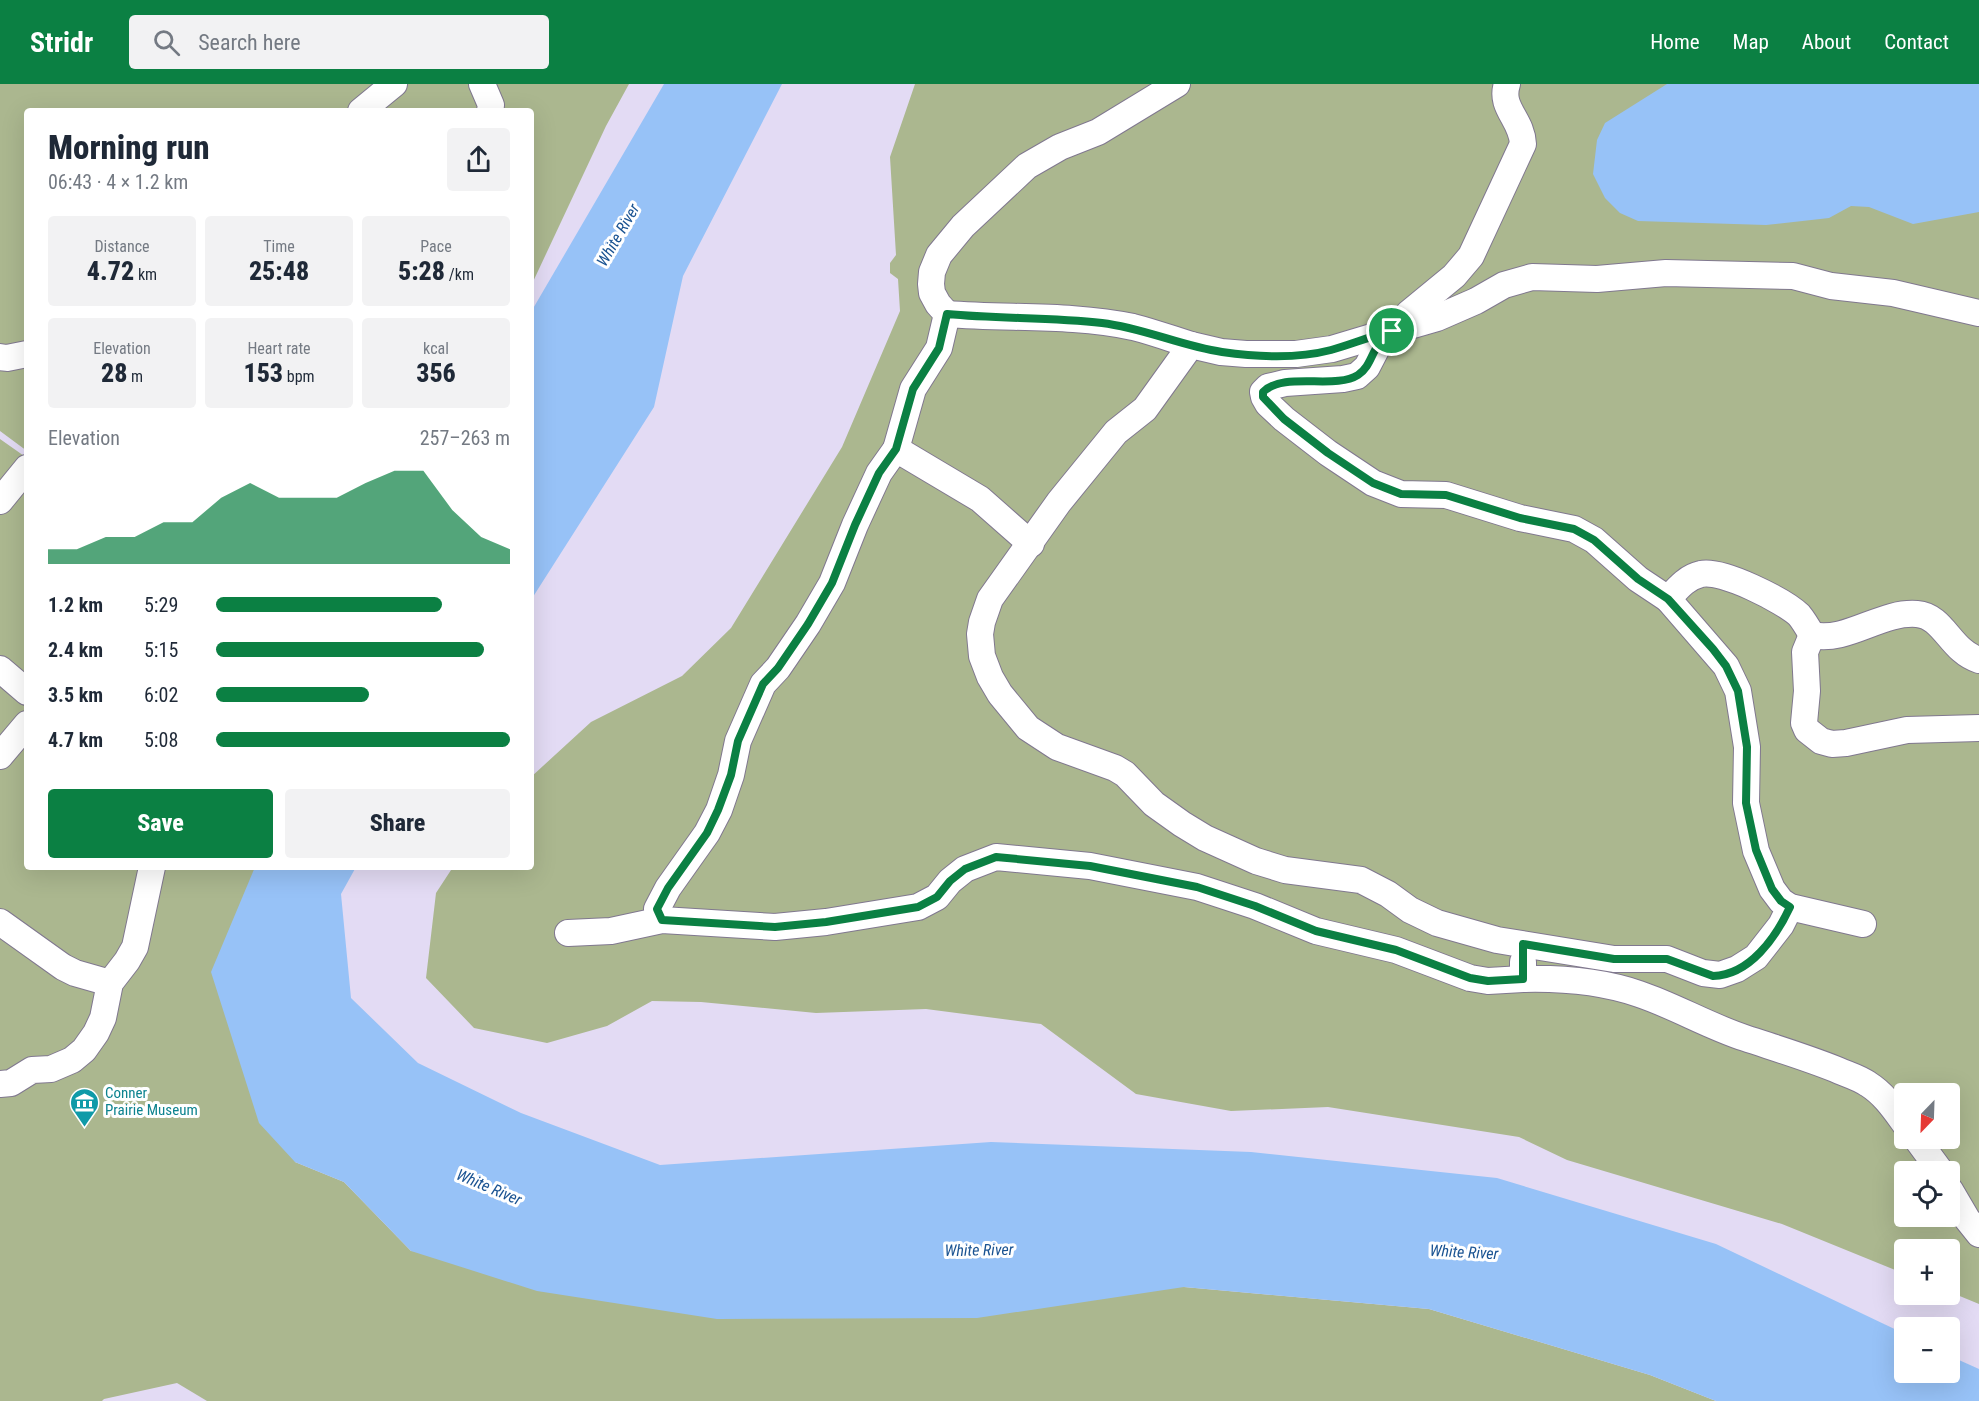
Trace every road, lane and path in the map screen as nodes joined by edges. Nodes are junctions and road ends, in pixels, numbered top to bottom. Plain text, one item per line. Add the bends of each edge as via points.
1 (482, 84) edge
2 (1177, 84) edge
3 (1507, 84) edge
4 (490, 108) edge
5 (1979, 313) edge
6 (947, 314) junction
7 (1392, 331) junction
8 (1191, 345) junction
9 (24, 355) edge
10 (0, 357) edge
11 (896, 449) junction
12 (24, 472) edge
13 (0, 501) edge
14 (1031, 544) junction
15 (1668, 599) junction
16 (1812, 635) junction
17 (1979, 660) edge
18 (0, 669) edge
19 (24, 689) edge
20 (24, 728) edge
21 (1979, 728) edge
22 (0, 756) edge
23 (151, 870) edge
24 (1790, 907) junction
25 (662, 920) junction
26 (0, 922) edge
27 (1863, 924) dead end
28 (568, 933) dead end
29 (1523, 944) junction
30 (1523, 979) junction
31 (110, 983) junction
32 (0, 1084) edge
33 (1894, 1109) edge
34 (1960, 1207) edge
35 (1979, 1234) edge

1 - 4 lane
2 - 6 lane via 1098,132 1027,166 963,226 939,255 932,272 932,293
3 - 7 lane via 1505,100 1522,130 1518,158 1471,256
5 - 7 lane via 1793,276 1666,273 1597,279 1532,277 1504,285 1437,318
6 - 8 lane via 1101,323 1132,327
6 - 11 lane via 939,348 913,389
7 - 8 lane via 1332,350 1296,354 1221,352
7 - 15 lane via 1357,376 1285,382 1268,387 1263,397 1284,419 1373,483 1401,494 1446,495 1520,518 1574,529 1594,540 1638,579
8 - 14 lane via 1144,409 1116,432 1059,502
9 - 10 lane
11 - 14 lane via 980,499
11 - 25 lane via 879,473 832,583 778,668 763,684 738,741 718,810 657,909
12 - 13 lane
14 - 29 lane via 990,598 980,634 982,656 990,677 1028,728 1057,747 1115,768 1182,824 1256,861 1285,870 1361,880 1437,923
15 - 16 lane via 1691,578 1705,573 1722,575 1790,608
15 - 24 lane via 1726,666 1738,691 1747,747 1746,803 1756,850 1772,889
16 - 17 lane via 1828,636 1918,614 1935,621 1964,654
16 - 21 lane via 1805,652 1804,723 1821,741 1846,743 1907,730
18 - 19 lane
20 - 22 lane
23 - 31 lane via 135,947
24 - 27 lane
24 - 29 lane via 1756,957 1720,975 1667,959 1614,959
25 - 28 lane via 611,931
25 - 30 lane via 775,927 918,907 937,897 965,869 996,857 1090,866 1197,887 1316,931 1396,950 1470,978
26 - 31 lane via 63,967
29 - 30 lane
30 - 33 lane via 1588,981 1642,995 1724,1031 1866,1082
31 - 32 lane via 103,1018 84,1050 60,1066 32,1070 11,1083
34 - 35 lane

